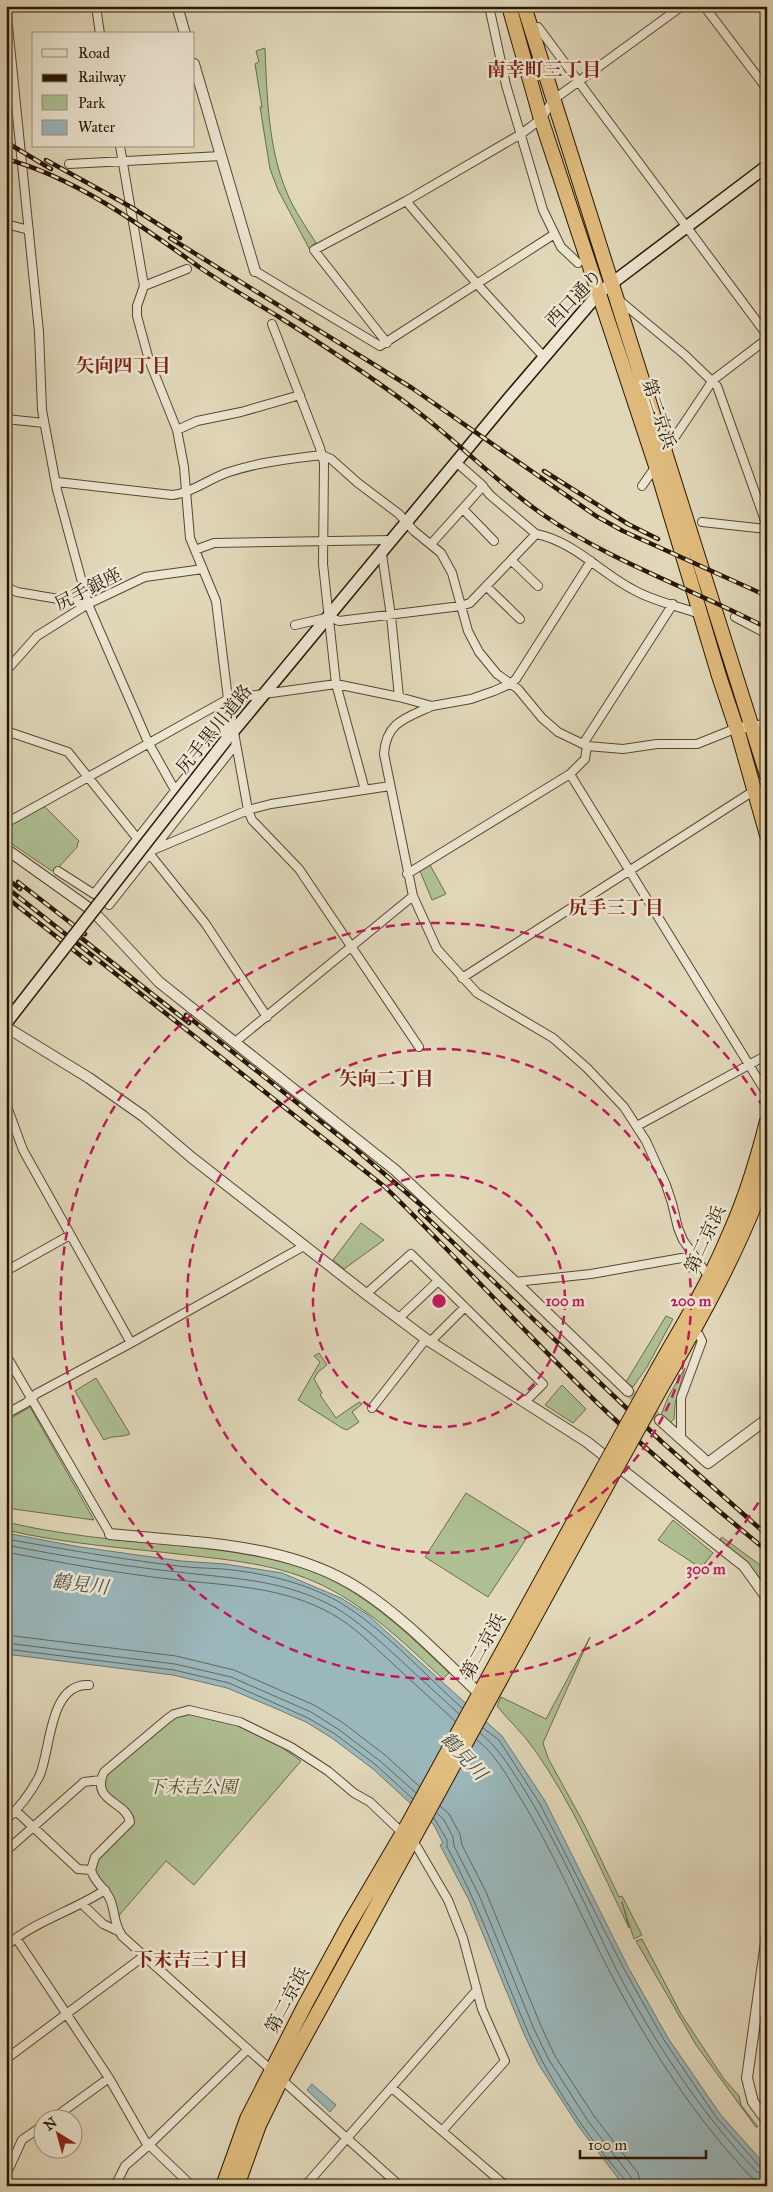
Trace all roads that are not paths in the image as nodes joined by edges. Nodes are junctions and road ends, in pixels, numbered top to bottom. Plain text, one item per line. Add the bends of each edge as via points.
1 (6, 6) edge
2 (96, 6) edge
3 (177, 6) edge
4 (489, 6) edge
5 (509, 6) edge
6 (682, 6) edge
7 (704, 6) edge
8 (525, 7) edge
9 (530, 27) junction
10 (100, 32) edge
11 (184, 32) edge
12 (195, 67) edge
13 (578, 83) junction
14 (767, 89) edge
15 (553, 100) junction
16 (541, 119) junction
17 (521, 134) junction
18 (120, 148) edge
19 (221, 156) junction
20 (122, 162) junction
21 (69, 164) dead end
22 (767, 166) edge
23 (406, 201) junction
24 (6, 224) edge
25 (686, 226) junction
26 (29, 230) junction
27 (554, 236) junction
28 (578, 263) dead end
29 (187, 269) dead end
30 (255, 271) joint
31 (611, 282) junction
32 (478, 285) junction
33 (144, 286) junction
34 (599, 293) junction
35 (615, 297) junction
36 (272, 324) dead end
37 (767, 335) edge
38 (767, 339) edge
39 (387, 343) junction
40 (544, 357) junction
41 (713, 380) junction
42 (300, 395) junction
43 (6, 419) edge
44 (44, 423) junction
45 (177, 430) junction
46 (665, 452) junction
47 (322, 455) junction
48 (456, 462) junction
49 (656, 466) junction
50 (57, 482) junction
51 (483, 486) junction
52 (642, 486) dead end
53 (186, 494) junction
54 (463, 509) junction
55 (407, 522) junction
56 (702, 522) dead end
57 (767, 528) edge
58 (536, 534) junction
59 (322, 540) junction
60 (392, 540) junction
61 (494, 541) dead end
62 (431, 544) junction
63 (195, 550) junction
64 (382, 554) junction
65 (511, 560) junction
66 (591, 561) junction
67 (203, 569) junction
68 (486, 586) junction
69 (538, 586) dead end
70 (6, 587) edge
71 (88, 604) junction
72 (673, 604) junction
73 (461, 606) junction
74 (702, 614) junction
75 (330, 616) junction
76 (391, 616) junction
77 (734, 617) dead end
78 (520, 619) dead end
79 (295, 624) dead end
80 (767, 634) edge
81 (6, 671) edge
82 (336, 684) junction
83 (510, 684) junction
84 (265, 693) junction
85 (398, 697) junction
86 (228, 699) junction
87 (432, 706) junction
88 (232, 718) junction
89 (767, 725) edge
90 (744, 727) junction
91 (234, 730) junction
92 (6, 731) edge
93 (148, 742) junction
94 (231, 742) junction
95 (585, 745) junction
96 (570, 774) junction
97 (767, 775) edge
98 (87, 776) junction
99 (390, 786) junction
100 (174, 790) junction
101 (365, 790) junction
102 (755, 790) junction
103 (185, 808) junction
104 (248, 810) junction
105 (6, 823) edge
106 (767, 835) edge
107 (137, 838) junction
108 (6, 849) edge
109 (151, 853) junction
110 (630, 869) junction
111 (58, 871) dead end
112 (407, 874) junction
113 (413, 896) junction
114 (109, 905) dead end
115 (93, 911) junction
116 (352, 947) junction
117 (462, 978) junction
118 (267, 1017) junction
119 (6, 1023) edge
120 (6, 1027) edge
121 (235, 1042) junction
122 (419, 1047) dead end
123 (767, 1056) edge
124 (749, 1065) junction
125 (767, 1094) edge
126 (6, 1104) edge
127 (767, 1121) edge
128 (637, 1126) junction
129 (767, 1173) edge
130 (70, 1235) junction
131 (304, 1246) junction
132 (693, 1256) junction
133 (6, 1271) edge
134 (709, 1277) junction
135 (438, 1282) junction
136 (515, 1282) junction
137 (366, 1294) junction
138 (465, 1307) junction
139 (398, 1319) junction
140 (694, 1331) junction
141 (429, 1340) junction
142 (131, 1343) junction
143 (6, 1356) edge
144 (654, 1388) junction
145 (628, 1391) tunnel mouth
146 (31, 1398) junction
147 (525, 1402) junction
148 (372, 1408) dead end
149 (6, 1414) edge
150 (767, 1419) edge
151 (660, 1420) tunnel mouth
152 (681, 1439) junction
153 (110, 1534) joint
154 (767, 1598) edge
155 (88, 1685) dead end
156 (481, 1703) junction
157 (101, 1780) junction
158 (16, 1811) junction
159 (6, 1820) edge
160 (33, 1828) junction
161 (407, 1837) junction
162 (6, 1851) edge
163 (91, 1870) junction
164 (105, 1890) junction
165 (82, 1904) junction
166 (120, 1932) junction
167 (767, 1935) edge
168 (16, 1938) junction
169 (6, 1946) edge
170 (144, 1956) junction
171 (476, 1991) junction
172 (67, 2013) junction
173 (248, 2049) junction
174 (6, 2059) edge
175 (276, 2075) junction
176 (109, 2078) junction
177 (392, 2088) junction
178 (65, 2110) edge
179 (767, 2121) edge
180 (442, 2131) junction
181 (32, 2133) edge
182 (346, 2139) junction
183 (150, 2145) junction
184 (6, 2175) edge
185 (396, 2185) edge
186 (115, 2186) edge
187 (192, 2186) edge
188 (223, 2186) edge
189 (237, 2186) edge
190 (305, 2186) edge
191 (506, 2186) edge

1 - 26 street
2 - 10 street
3 - 11 street
4 - 17 street via 506,85
5 - 16 highway, 第二京浜
6 - 13 street
7 - 14 street
8 - 9 highway, 第二京浜
9 - 13 street via 538,28
9 - 15 highway, 第二京浜
12 - 19 street
13 - 15 street
13 - 25 street
15 - 16 street
15 - 31 highway, 第二京浜
16 - 17 street
16 - 34 highway, 第二京浜
17 - 23 street
17 - 27 street via 542,210
18 - 20 street
19 - 20 street
19 - 30 street
20 - 21 street
20 - 33 street
22 - 25 main road, 西口通り
23 - 32 street
23 - 39 street via 314,250
24 - 26 street
25 - 31 main road, 西口通り
25 - 37 street
26 - 44 street
27 - 28 street
27 - 32 street
29 - 33 street
30 - 39 street via 380,346
31 - 34 main road, 西口通り
31 - 35 highway, 第二京浜
32 - 39 street
32 - 40 street
33 - 45 street via 137,316 149,360
34 - 40 main road, 西口通り
34 - 49 highway, 第二京浜
35 - 41 street
35 - 46 highway, 第二京浜
36 - 42 street
38 - 41 street
40 - 48 main road, 西口通り
41 - 46 street
41 - 57 street
42 - 45 street via 197,421
42 - 47 street
43 - 44 street
44 - 50 street
45 - 53 street
46 - 90 highway, 第二京浜
47 - 53 street via 229,472 198,485
47 - 55 street
47 - 59 street
48 - 51 street
48 - 55 main road, 尻手黒川道路
49 - 52 street
49 - 74 highway, 第二京浜
50 - 53 street
50 - 71 street
51 - 54 street
51 - 58 street
53 - 63 street via 190,538
54 - 61 street
54 - 62 street
55 - 60 main road, 尻手黒川道路
55 - 62 street
56 - 57 street
58 - 65 street
58 - 66 street via 546,536
59 - 60 street
59 - 63 street via 214,543
59 - 75 street
60 - 64 main road, 尻手黒川道路
62 - 73 street via 449,565
63 - 67 street
64 - 75 main road, 尻手黒川道路
64 - 76 street
65 - 68 street
65 - 69 street
66 - 72 street via 632,590
66 - 83 street
67 - 71 street, 尻手銀座 via 145,577
67 - 86 street via 216,601
68 - 73 street via 470,603
68 - 78 street
70 - 71 street via 17,592
71 - 81 street, 尻手銀座 via 37,636
71 - 93 street
72 - 74 street
72 - 95 street
73 - 76 street
73 - 83 street via 468,631 479,652
74 - 90 highway, 第二京浜
75 - 76 street via 339,621
75 - 79 street
75 - 82 street
75 - 84 main road, 尻手黒川道路
76 - 85 street
77 - 80 street
82 - 84 street
82 - 85 street
82 - 101 street
83 - 87 street via 471,699
83 - 95 street via 558,732
84 - 86 street
84 - 91 main road, 尻手黒川道路
85 - 87 street
86 - 88 street
86 - 93 street
87 - 99 street via 400,721 390,731 384,754
88 - 91 street
88 - 100 street
89 - 90 street
90 - 95 street via 697,744 657,744 623,749
90 - 97 highway, 第二京浜
90 - 102 highway, 第二京浜
91 - 94 main road, 尻手黒川道路
92 - 98 street via 68,752
93 - 98 street
93 - 100 street
94 - 103 street
94 - 104 street
94 - 115 main road, 尻手黒川道路, bridge
95 - 96 street via 585,759
96 - 110 street
96 - 112 street
98 - 105 street
98 - 107 street
99 - 101 street
99 - 112 street
100 - 103 street
100 - 107 street
101 - 104 street
102 - 106 highway, 第二京浜
102 - 110 street
103 - 109 street
104 - 109 street
104 - 116 street via 252,820 299,869
107 - 109 street
107 - 111 street via 94,894
108 - 115 street
109 - 114 street
109 - 118 street via 205,923
110 - 117 street
110 - 124 street
112 - 113 street
113 - 116 street
113 - 117 street via 437,949
115 - 119 main road, 尻手黒川道路, bridge
115 - 121 street via 159,982
116 - 118 street
116 - 122 street
117 - 128 street via 477,993 554,1038 624,1107
118 - 121 street
120 - 131 street via 137,1112
121 - 136 street via 395,1170
123 - 124 street
124 - 125 street
124 - 128 street
126 - 130 street via 23,1150
127 - 134 highway, 第二京浜 via 743,1199
128 - 132 street via 666,1185 678,1228
129 - 140 highway, 第二京浜 via 744,1233
130 - 133 street
130 - 142 street
131 - 137 street
131 - 142 street
132 - 134 street
132 - 136 street via 591,1274
134 - 144 highway, 第二京浜
135 - 137 street via 411,1254
135 - 138 street
135 - 139 street
136 - 145 street
137 - 139 street
138 - 141 street
138 - 147 street via 543,1384
139 - 141 street
140 - 144 highway, 第二京浜
140 - 152 street via 702,1341 681,1398
141 - 147 street
141 - 148 street
142 - 146 street
143 - 146 street
144 - 156 highway, 第二京浜, bridge
146 - 149 street
146 - 153 street
147 - 154 street via 587,1442 744,1566
150 - 152 street via 708,1464
151 - 152 street
153 - 156 street via 229,1546 271,1553 306,1564 359,1589 384,1606 443,1658
155 - 158 street via 73,1689 55,1711 39,1776
156 - 161 highway, 第二京浜
157 - 160 street via 84,1782
157 - 161 street via 111,1764 167,1719 181,1712 200,1712 240,1722 298,1751 370,1802
157 - 163 street via 104,1793 128,1815 130,1822 95,1857
158 - 159 street
158 - 160 street
160 - 162 street
160 - 163 street via 78,1869
161 - 171 street via 417,1847 448,1900 463,1938
161 - 175 highway, 第二京浜
163 - 164 street
164 - 165 street
164 - 166 street
165 - 166 street via 102,1924
165 - 168 street
166 - 170 street
167 - 179 street via 747,2078 753,2102
168 - 169 street
168 - 172 street
170 - 172 street
170 - 173 street
171 - 177 street
171 - 180 street via 505,2061
172 - 174 street
172 - 176 street
173 - 175 street
173 - 183 street
175 - 182 street
175 - 188 highway, 第二京浜 via 248,2119
175 - 189 highway, 第二京浜
176 - 178 street
176 - 183 street
177 - 180 street
177 - 182 street
180 - 191 street
181 - 184 street via 22,2140
182 - 185 street
182 - 190 street
183 - 186 street via 125,2166
183 - 187 street

